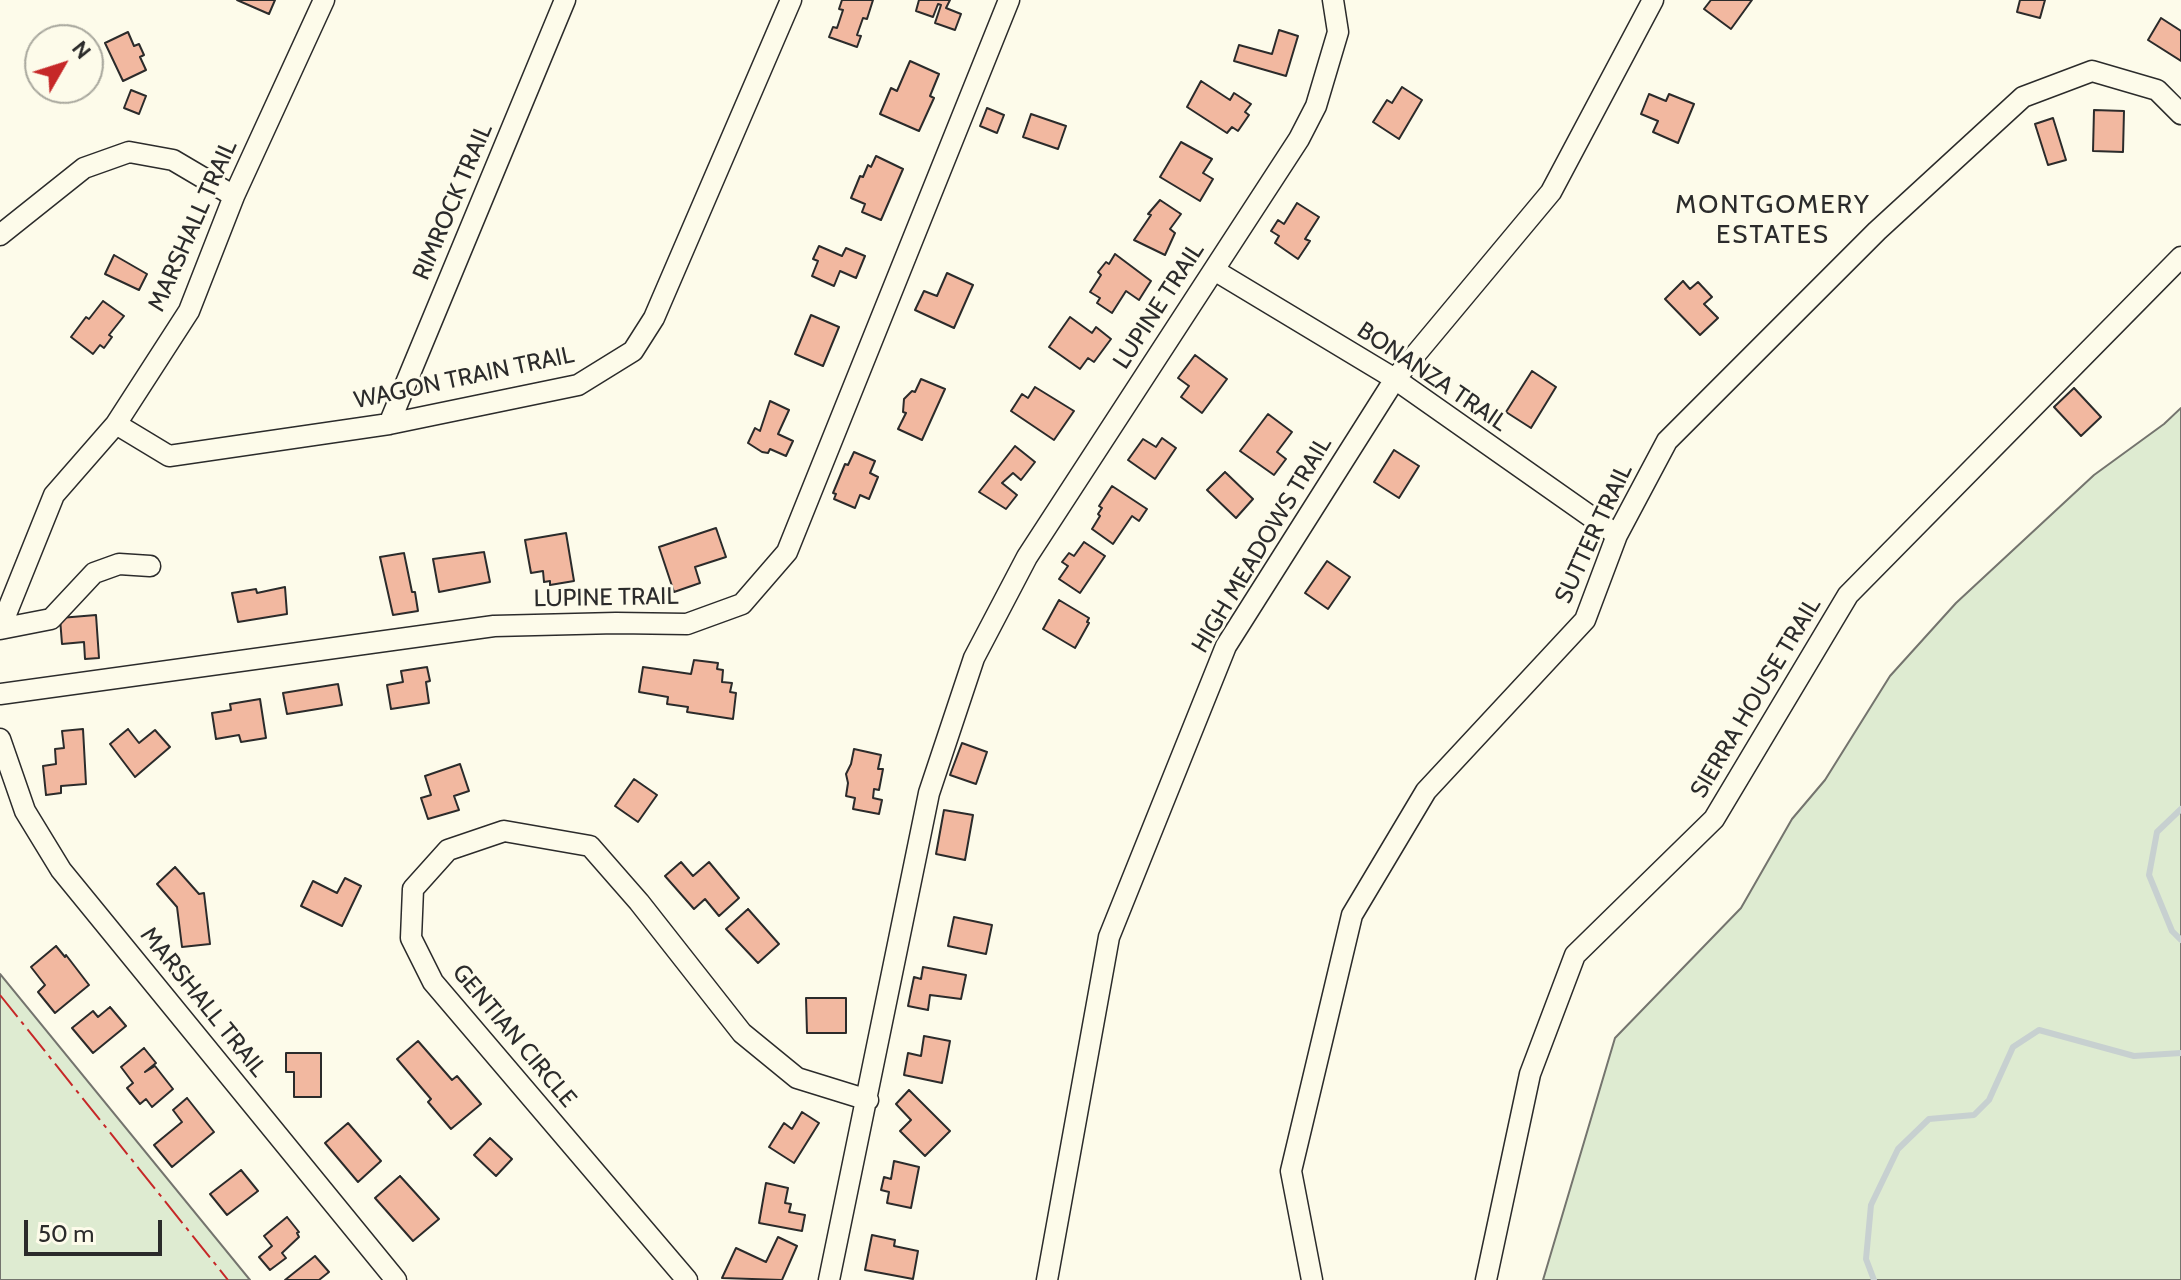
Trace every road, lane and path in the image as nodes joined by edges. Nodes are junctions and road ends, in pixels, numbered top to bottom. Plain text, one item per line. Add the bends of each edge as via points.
1 (324, 0) edge
2 (565, 0) edge
3 (791, 0) edge
4 (1009, 0) edge
5 (1333, 0) edge
6 (1653, 0) edge
7 (2181, 114) edge
8 (234, 196) junction
9 (0, 235) edge
10 (2181, 257) edge
11 (1214, 270) junction
12 (1395, 379) junction
13 (116, 424) junction
14 (389, 424) junction
15 (1617, 535) junction
16 (150, 566) dead end
17 (0, 629) edge
18 (0, 694) edge
19 (0, 739) edge
20 (868, 1100) junction
21 (396, 1280) edge
22 (687, 1280) edge
23 (829, 1280) edge
24 (1047, 1280) edge
25 (1312, 1280) edge
26 (1486, 1280) edge

1 - 8 street, MARSHALL TRAIL
2 - 14 street, RIMROCK TRAIL
3 - 14 street, WAGON TRAIN TRAIL via 654,318 633,351 578,385
4 - 18 street, LUPINE TRAIL via 787,552 742,604 687,624 494,626
5 - 11 street, LUPINE TRAIL via 1338,32 1316,106
6 - 12 street, HIGH MEADOWS TRAIL via 1551,192
7 - 15 street, SUTTER TRAIL via 2157,90 2092,71 2023,97 1877,231 1667,441
8 - 9 street via 173,160 129,152 84,168
8 - 13 street, MARSHALL TRAIL via 189,311
10 - 26 street, SIERRA HOUSE TRAIL via 1848,595 1714,819 1575,955 1530,1074
11 - 12 street, BONANZA TRAIL
11 - 20 street, LUPINE TRAIL via 1027,557 974,658 929,793
12 - 15 street, BONANZA TRAIL
12 - 24 street, HIGH MEADOWS TRAIL via 1226,646 1109,937
13 - 14 street, WAGON TRAIN TRAIL via 169,456
13 - 17 street, MARSHALL TRAIL via 54,495
15 - 25 street, SUTTER TRAIL via 1585,620 1426,791 1352,915 1291,1171
16 - 17 street via 119,564 94,573 51,619
19 - 21 street, MARSHALL TRAIL via 25,811 61,870
20 - 22 street, GENTIAN CIRCLE via 797,1078 742,1033 590,846 504,831 448,850 413,889 411,938 433,982
20 - 23 street, LUPINE TRAIL

